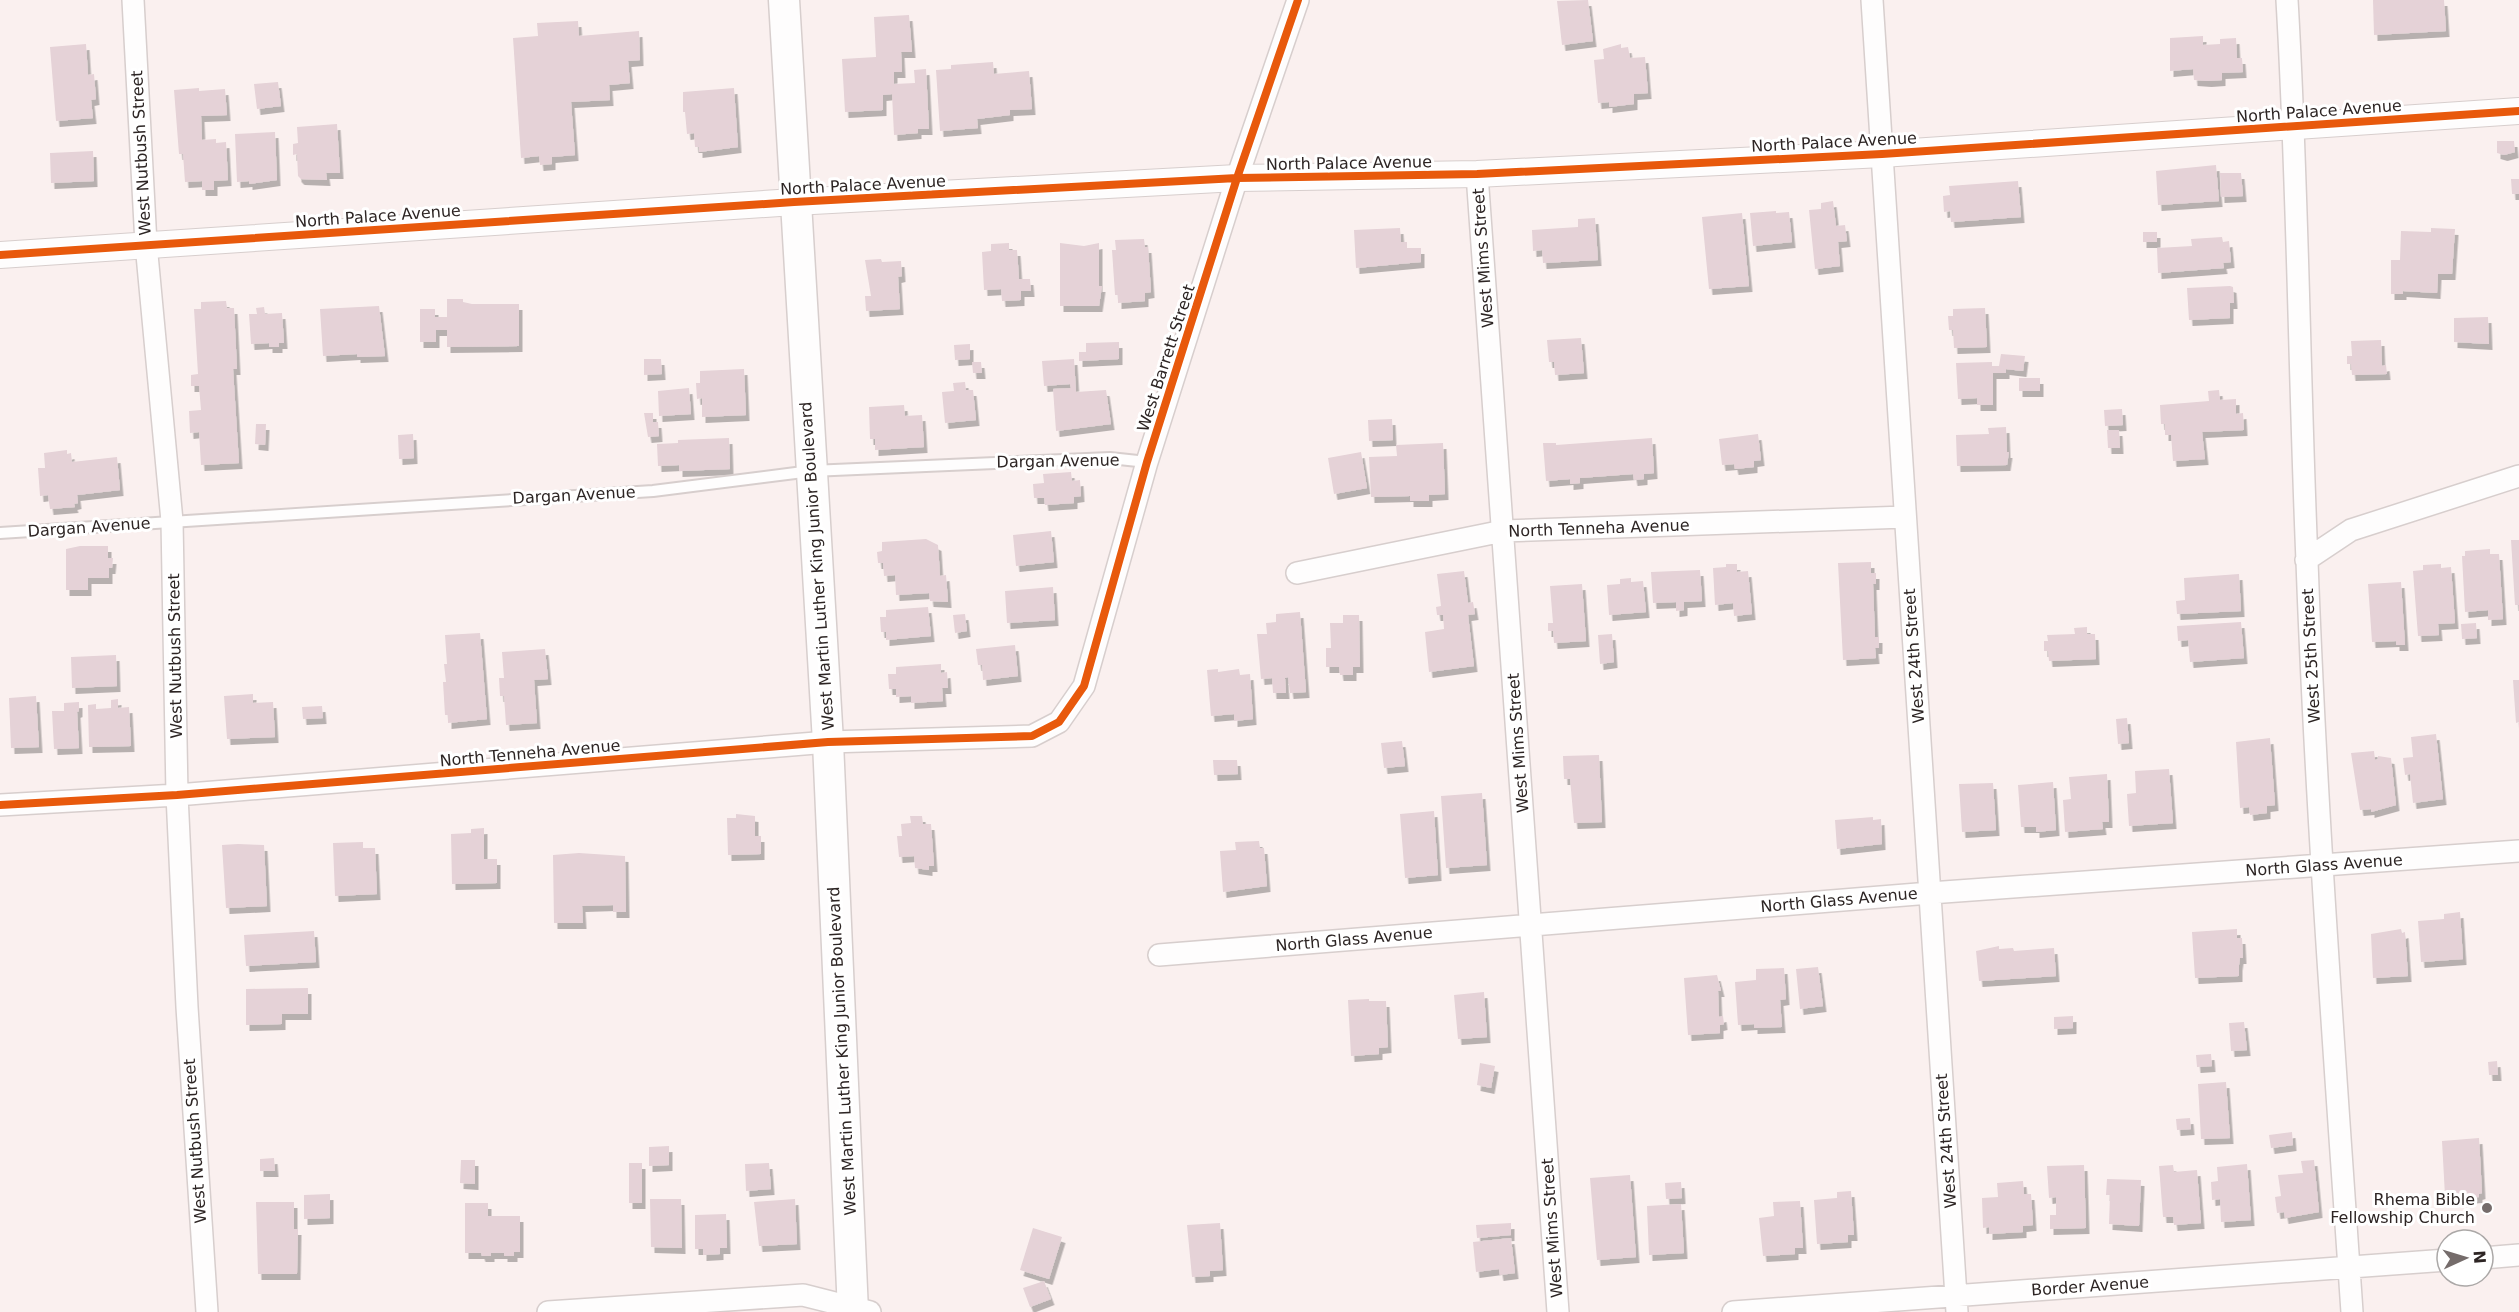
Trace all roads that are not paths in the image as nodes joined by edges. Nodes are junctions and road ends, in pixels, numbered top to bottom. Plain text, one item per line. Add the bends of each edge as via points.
1 (133, 0) edge
2 (784, 0) edge
3 (1298, 0) edge
4 (1872, 0) edge
5 (2287, 0) edge
6 (2519, 111) edge
7 (2295, 126) junction
8 (1882, 154) junction
9 (1477, 174) junction
10 (1237, 178) junction
11 (794, 202) junction
12 (146, 244) junction
13 (0, 255) edge
14 (1147, 462) junction
15 (811, 471) junction
16 (2519, 476) edge
17 (1905, 517) junction
18 (172, 521) junction
19 (1503, 531) junction
20 (0, 534) edge
21 (2307, 560) junction
22 (1297, 573) dead end
23 (1059, 722) joint
24 (828, 742) junction
25 (177, 795) junction
26 (0, 805) edge
27 (2519, 851) edge
28 (2322, 865) junction
29 (1930, 893) junction
30 (1531, 924) junction
31 (1159, 955) dead end
32 (2519, 1255) edge
33 (2495, 1257) edge
34 (2435, 1261) edge
35 (2349, 1268) junction
36 (1957, 1304) edge
37 (859, 1310) edge
38 (207, 1312) edge
39 (548, 1312) edge
40 (1558, 1312) edge
41 (1733, 1312) edge
42 (2352, 1312) edge

1 - 12 street, West Nutbush Street
2 - 11 main road, West Martin Luther King Junior Boulevard
3 - 10 street, West Barrett Street
4 - 8 street, West 24th Street
5 - 7 street, West 25th Street
6 - 7 street, North Palace Avenue
7 - 8 street, North Palace Avenue
7 - 21 street, West 25th Street
8 - 9 street, North Palace Avenue
8 - 17 street, West 24th Street
9 - 10 street, North Palace Avenue
9 - 19 street, West Mims Street
10 - 11 street, North Palace Avenue
10 - 14 street, West Barrett Street
11 - 12 street, North Palace Avenue
11 - 15 main road, West Martin Luther King Junior Boulevard
12 - 13 street, North Palace Avenue
12 - 18 street, West Nutbush Street
14 - 15 lane, Dargan Avenue via 1110,458
14 - 23 street, West Barrett Street via 1084,686
15 - 18 lane, Dargan Avenue via 653,491
15 - 24 main road, West Martin Luther King Junior Boulevard
16 - 21 street via 2351,530
17 - 19 street, North Tenneha Avenue
17 - 29 street, West 24th Street
18 - 20 lane, Dargan Avenue
18 - 25 street, West Nutbush Street
19 - 22 street, North Tenneha Avenue
19 - 30 street, West Mims Street
21 - 28 street, West 25th Street
23 - 24 street, North Tenneha Avenue via 1032,736
24 - 25 street, North Tenneha Avenue
24 - 37 main road, West Martin Luther King Junior Boulevard
25 - 26 street, North Tenneha Avenue
25 - 38 street, West Nutbush Street
27 - 28 street, North Glass Avenue
28 - 29 street, North Glass Avenue
28 - 35 street, West 25th Street
29 - 30 street, North Glass Avenue
29 - 36 street, West 24th Street
30 - 31 street, North Glass Avenue
30 - 40 street, West Mims Street
32 - 33 street
34 - 35 street, Border Avenue
35 - 36 street, Border Avenue
35 - 42 street, West 25th Street
36 - 41 street, Border Avenue
37 - 39 street via 803,1295

